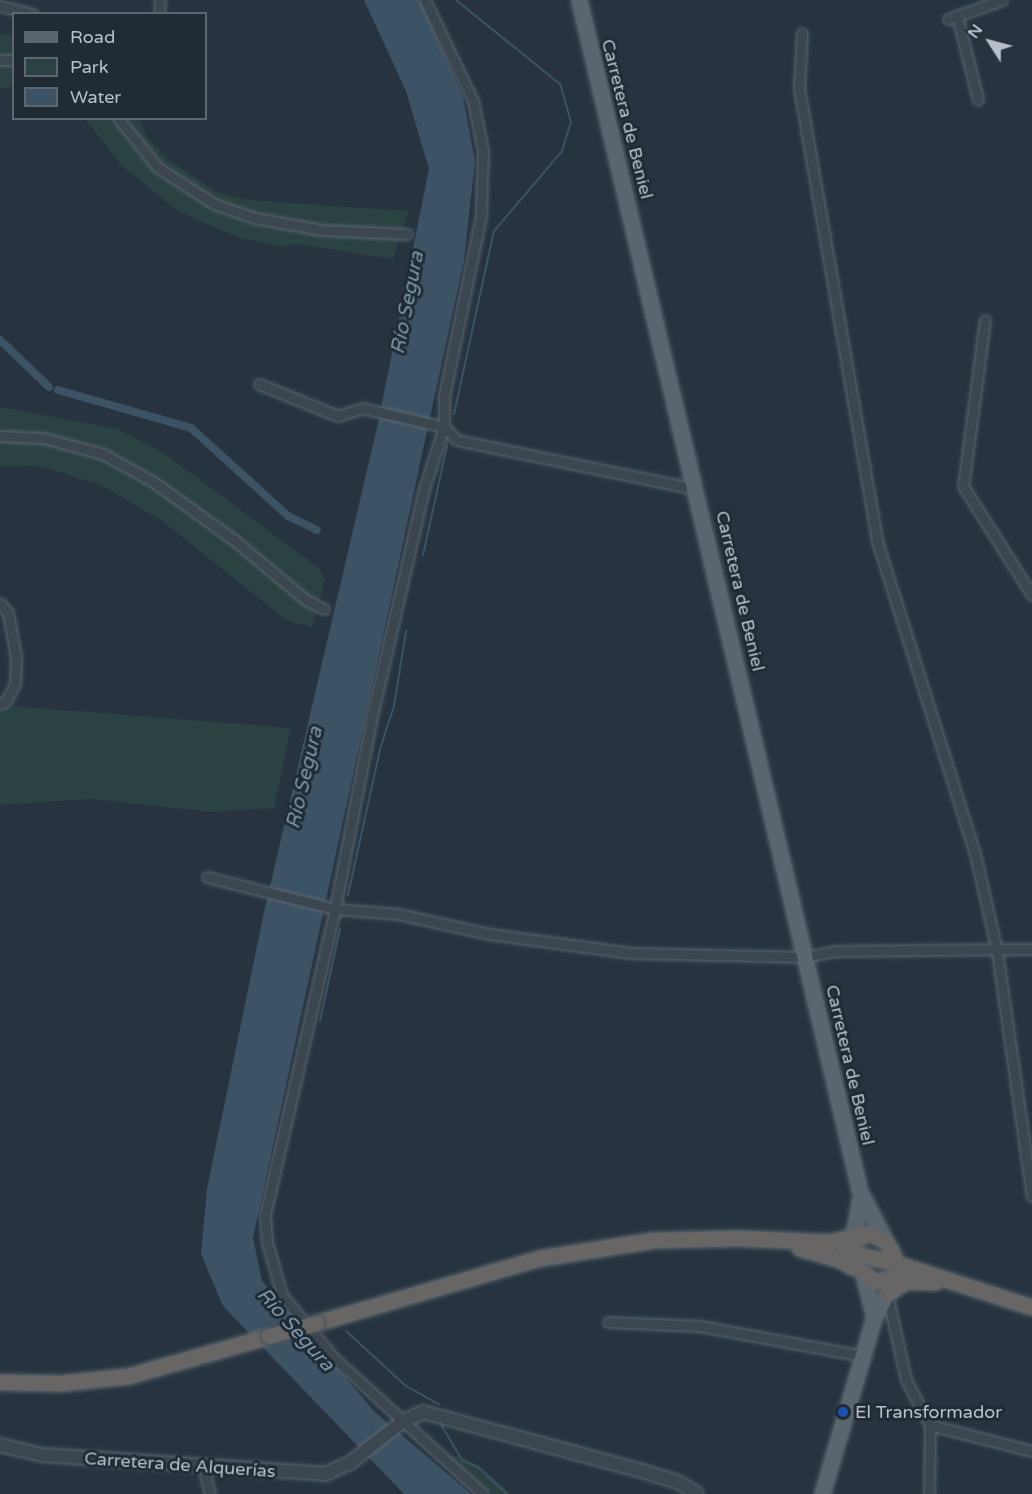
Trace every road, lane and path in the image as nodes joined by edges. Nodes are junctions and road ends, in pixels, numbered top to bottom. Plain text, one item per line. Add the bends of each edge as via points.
1 (425, 0) edge
2 (579, 0) edge
3 (971, 0) edge
4 (1002, 0) edge
5 (0, 6) edge
6 (972, 10) junction
7 (25, 12) edge
8 (802, 33) dead end
9 (978, 99) dead end
10 (120, 120) edge
11 (407, 234) dead end
12 (985, 320) dead end
13 (259, 384) dead end
14 (444, 427) junction
15 (0, 436) edge
16 (696, 489) junction
17 (1032, 596) edge
18 (0, 603) edge
19 (324, 609) dead end
20 (0, 704) edge
21 (207, 877) dead end
22 (335, 909) junction
23 (1032, 949) edge
24 (997, 951) junction
25 (805, 957) junction
26 (860, 1192) junction
27 (1032, 1197) edge
28 (748, 1238) junction
29 (854, 1238) junction
30 (886, 1242) junction
31 (863, 1274) junction
32 (892, 1280) junction
33 (994, 1294) junction
34 (1032, 1306) edge
35 (874, 1317) junction
36 (608, 1322) dead end
37 (863, 1356) junction
38 (0, 1382) edge
39 (402, 1422) junction
40 (930, 1425) junction
41 (0, 1445) edge
42 (1032, 1451) edge
43 (203, 1466) junction
44 (210, 1494) edge
45 (483, 1494) edge
46 (697, 1494) edge
47 (822, 1494) edge
48 (929, 1494) edge

1 - 14 street via 473,101 483,151 481,216 444,397
2 - 16 main road, Carretera de Beniel
3 - 6 street
4 - 6 street
5 - 7 street
6 - 9 street via 953,18
8 - 24 street via 799,88 877,541 975,855
10 - 11 street via 158,167 214,204 255,218 322,230
12 - 17 street via 963,486
13 - 14 street via 338,416 362,408
14 - 16 street via 458,440
14 - 22 street via 424,489 378,687
15 - 19 street via 43,438 103,454 155,483 234,540 306,600
16 - 25 main road, Carretera de Beniel
18 - 20 street via 8,613 16,657 15,684
21 - 22 street
22 - 25 street via 398,914 490,934 631,953
22 - 39 street via 272,1174 265,1214 267,1242 282,1294 334,1358
23 - 24 street
24 - 25 street via 836,951
24 - 27 street
25 - 26 main road, Carretera de Beniel
26 - 29 main road
26 - 30 main road
28 - 29 highway via 829,1242
28 - 31 highway via 826,1255
28 - 38 highway, bridge via 654,1240 597,1247 540,1258 128,1376 61,1383
29 - 30 highway
29 - 31 highway
29 - 32 highway
30 - 32 highway
30 - 33 highway via 921,1264
31 - 32 highway
31 - 35 main road
32 - 33 highway via 932,1282
32 - 35 main road
32 - 40 street via 906,1380
33 - 34 highway
35 - 37 main road
36 - 37 street via 700,1326
37 - 47 main road
39 - 43 street, Carretera de Alquerías via 357,1457 326,1474
39 - 45 street
39 - 46 street via 423,1412 435,1414 678,1482
40 - 42 street
40 - 48 street
41 - 43 street, Carretera de Alquerías via 42,1455
43 - 44 street

